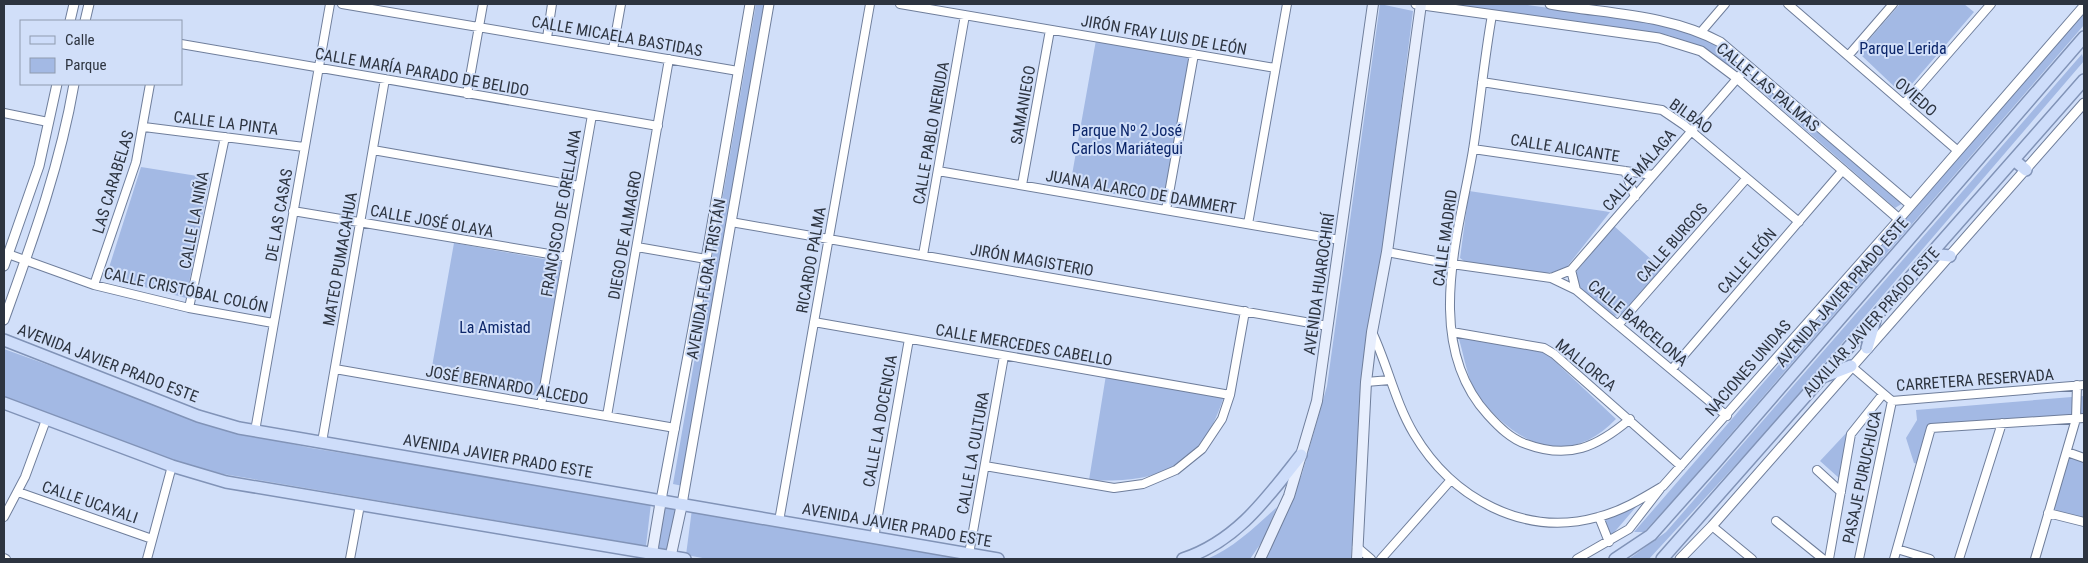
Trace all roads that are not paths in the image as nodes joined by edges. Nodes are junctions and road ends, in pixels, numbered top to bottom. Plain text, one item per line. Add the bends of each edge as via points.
1 (74, 4) edge
2 (89, 4) edge
3 (330, 4) edge
4 (342, 4) edge
5 (400, 4) edge
6 (483, 4) edge
7 (552, 4) edge
8 (620, 4) edge
9 (750, 4) edge
10 (769, 4) edge
11 (870, 4) edge
12 (900, 4) edge
13 (1286, 4) edge
14 (1373, 4) edge
15 (1419, 4) edge
16 (1550, 4) edge
17 (1725, 4) edge
18 (1788, 4) edge
19 (1803, 4) edge
20 (1893, 4) edge
21 (1991, 4) edge
22 (2084, 6) edge
23 (1797, 11) junction
24 (398, 13) junction
25 (965, 15) junction
26 (1492, 15) junction
27 (70, 20) edge
28 (86, 20) edge
29 (479, 26) junction
30 (1050, 30) junction
31 (1701, 32) junction
32 (547, 38) junction
33 (2083, 40) edge
34 (182, 44) edge
35 (613, 49) junction
36 (1194, 54) junction
37 (1848, 56) junction
38 (669, 59) junction
39 (1748, 66) junction
40 (318, 68) junction
41 (1275, 68) junction
42 (738, 71) junction
43 (1737, 78) junction
44 (385, 79) junction
45 (2084, 80) edge
46 (1482, 82) junction
47 (57, 85) edge
48 (74, 85) edge
49 (150, 85) edge
50 (467, 94) junction
51 (1904, 104) junction
52 (2084, 104) edge
53 (4, 113) edge
54 (592, 115) junction
55 (48, 122) junction
56 (144, 126) junction
57 (658, 126) junction
58 (1691, 131) junction
59 (225, 137) junction
60 (304, 147) junction
61 (1473, 148) junction
62 (373, 150) junction
63 (1958, 151) junction
64 (2014, 160) junction
65 (1843, 170) junction
66 (2026, 170) junction
67 (938, 171) junction
68 (1625, 171) junction
69 (1653, 176) junction
70 (1746, 179) junction
71 (580, 186) junction
72 (1022, 186) junction
73 (1635, 197) junction
74 (1911, 205) junction
75 (1166, 210) junction
76 (293, 211) junction
77 (1899, 219) junction
78 (360, 222) junction
79 (731, 222) junction
80 (1799, 222) junction
81 (1248, 224) junction
82 (829, 238) junction
83 (1340, 240) junction
84 (637, 247) junction
85 (1387, 252) junction
86 (8, 254) junction
87 (1932, 254) junction
88 (923, 255) junction
89 (1950, 256) junction
90 (567, 257) junction
91 (25, 260) junction
92 (706, 260) junction
93 (1452, 264) junction
94 (4, 266) edge
95 (1571, 270) junction
96 (1551, 278) junction
97 (94, 285) junction
98 (1576, 290) junction
99 (189, 308) junction
100 (1245, 311) junction
101 (1876, 318) junction
102 (4, 320) edge
103 (814, 322) junction
104 (274, 323) junction
105 (1619, 324) junction
106 (1328, 326) junction
107 (1372, 332) junction
108 (1452, 332) junction
109 (909, 339) junction
110 (4, 340) edge
111 (1867, 348) junction
112 (1004, 356) junction
113 (1851, 366) junction
114 (1672, 368) junction
115 (335, 369) junction
116 (1823, 376) junction
117 (1390, 380) junction
118 (1366, 382) junction
119 (2081, 385) edge
120 (1883, 394) junction
121 (1230, 395) junction
122 (1892, 401) junction
123 (4, 403) edge
124 (542, 405) junction
125 (607, 416) junction
126 (1726, 416) junction
127 (2080, 418) edge
128 (1630, 419) junction
129 (46, 420) junction
130 (2002, 423) junction
131 (675, 428) junction
132 (255, 431) junction
133 (322, 442) junction
134 (2066, 452) junction
135 (1301, 455) junction
136 (2084, 458) edge
137 (172, 466) junction
138 (985, 466) junction
139 (1681, 466) junction
140 (1817, 470) dead end
141 (1450, 481) junction
142 (1663, 486) junction
143 (18, 492) junction
144 (1841, 492) junction
145 (662, 500) junction
146 (682, 504) junction
147 (360, 505) junction
148 (2048, 513) junction
149 (4, 517) edge
150 (1599, 517) junction
151 (779, 521) junction
152 (1776, 521) dead end
153 (2084, 522) edge
154 (1712, 526) junction
155 (874, 538) junction
156 (152, 539) junction
157 (1609, 542) junction
158 (1357, 547) junction
159 (1896, 549) junction
160 (969, 554) junction
161 (1669, 554) edge
162 (652, 557) edge
163 (670, 558) edge
164 (147, 559) edge
165 (350, 559) edge
166 (685, 559) edge
167 (998, 559) edge
168 (1183, 559) edge
169 (1260, 559) edge
170 (1357, 559) edge
171 (1371, 559) edge
172 (1381, 559) edge
173 (1577, 559) edge
174 (1615, 559) edge
175 (1662, 559) edge
176 (1680, 559) edge
177 (1752, 559) edge
178 (1823, 559) edge
179 (1829, 559) edge
180 (1858, 559) edge
181 (1894, 559) edge
182 (1930, 559) edge
183 (1959, 559) edge
184 (2035, 559) edge

1 - 27 street
2 - 28 street
3 - 40 street, DE LAS CASAS
4 - 24 street, CALLE MICAELA BASTIDAS
5 - 24 street
6 - 29 street
7 - 32 street
8 - 35 street
9 - 42 street, AVENIDA FLORA TRISTÁN
10 - 79 street, AVENIDA FLORA TRISTÁN
11 - 82 street, RICARDO PALMA
12 - 25 street, JIRÓN FRAY LUIS DE LEÓN
13 - 41 street
14 - 83 main road, AVENIDA HUAROCHIRÍ
15 - 26 street, CALLE LAS PALMAS
15 - 85 main road
16 - 31 street, CALLE LAS PALMAS via 1666,21
17 - 31 street
18 - 23 street, OVIEDO
19 - 23 street
20 - 37 street
21 - 51 street
22 - 63 street, NACIONES UNIDAS
23 - 37 street, OVIEDO
24 - 29 street, CALLE MICAELA BASTIDAS
25 - 30 street, JIRÓN FRAY LUIS DE LEÓN
25 - 67 street, CALLE PABLO NERUDA
26 - 43 street, CALLE LAS PALMAS via 1671,40 1709,56
26 - 46 street, CALLE MADRID
29 - 32 street, CALLE MICAELA BASTIDAS
29 - 50 street
30 - 36 street, JIRÓN FRAY LUIS DE LEÓN
30 - 72 street, SAMANIEGO
31 - 39 street, CALLE LAS PALMAS via 1720,42
32 - 35 street, CALLE MICAELA BASTIDAS
33 - 174 main road, AVENIDA JAVIER PRADO ESTE via 1651,535
34 - 40 street, CALLE MARÍA PARADO DE BELIDO
35 - 38 street, CALLE MICAELA BASTIDAS
36 - 41 street, JIRÓN FRAY LUIS DE LEÓN
36 - 75 street
37 - 51 street, OVIEDO
38 - 42 street, CALLE MICAELA BASTIDAS
38 - 57 street, DIEGO DE ALMAGRO
39 - 43 street, CALLE MÁLAGA
39 - 74 street, CALLE LAS PALMAS
40 - 44 street, CALLE MARÍA PARADO DE BELIDO
40 - 60 street, DE LAS CASAS
41 - 81 street
42 - 92 street, AVENIDA FLORA TRISTÁN
43 - 58 street, CALLE MÁLAGA
43 - 65 street, CALLE LAS PALMAS
44 - 50 street, CALLE MARÍA PARADO DE BELIDO
44 - 62 street, MATEO PUMACAHUA
45 - 64 main road
46 - 58 street, BILBAO via 1662,110
46 - 61 street, CALLE MADRID
47 - 55 street
48 - 91 street via 61,153
49 - 56 street, LAS CARABELAS
50 - 54 street, CALLE MARÍA PARADO DE BELIDO
51 - 63 street, OVIEDO
52 - 66 street, AUXILIAR JAVIER PRADO ESTE
53 - 55 street
54 - 57 street, CALLE MARÍA PARADO DE BELIDO
54 - 71 street, FRANCISCO DE ORELLANA
55 - 86 street via 39,166
56 - 59 street, CALLE LA PINTA
56 - 97 street, LAS CARABELAS via 136,162
57 - 84 street, DIEGO DE ALMAGRO
58 - 69 street, CALLE MÁLAGA
58 - 70 street, BILBAO
59 - 60 street, CALLE LA PINTA
59 - 99 street, CALLE LA NIÑA
60 - 76 street, DE LAS CASAS
61 - 68 street, CALLE ALICANTE
61 - 93 street, CALLE MADRID
62 - 71 street
62 - 78 street, MATEO PUMACAHUA
63 - 74 street, NACIONES UNIDAS
64 - 66 main road
64 - 87 main road
65 - 77 street, CALLE LAS PALMAS
65 - 80 street, CALLE LEÓN
66 - 89 street, AUXILIAR JAVIER PRADO ESTE
67 - 72 street, JUANA ALARCO DE DAMMERT
67 - 88 street, CALLE PABLO NERUDA
68 - 69 street, CALLE ALICANTE
68 - 73 street
69 - 73 street, CALLE MÁLAGA
70 - 80 street, BILBAO
70 - 105 street, CALLE BURGOS
71 - 90 street, FRANCISCO DE ORELLANA
72 - 75 street, JUANA ALARCO DE DAMMERT
73 - 95 street, CALLE MÁLAGA
74 - 77 street, NACIONES UNIDAS
75 - 81 street, JUANA ALARCO DE DAMMERT
76 - 78 street, CALLE JOSÉ OLAYA
76 - 104 street, DE LAS CASAS
77 - 126 street, NACIONES UNIDAS
78 - 90 street, CALLE JOSÉ OLAYA
78 - 115 street, MATEO PUMACAHUA
79 - 82 street, JIRÓN MAGISTERIO
79 - 146 street, AVENIDA FLORA TRISTÁN
80 - 114 street, CALLE LEÓN
81 - 83 street, JUANA ALARCO DE DAMMERT
82 - 88 street, JIRÓN MAGISTERIO
82 - 103 street, RICARDO PALMA
83 - 106 main road, AVENIDA HUAROCHIRÍ
84 - 92 street
84 - 125 street, DIEGO DE ALMAGRO
85 - 93 street, CALLE BARCELONA
85 - 107 main road
86 - 91 street, CALLE CRISTÓBAL COLÓN
86 - 94 street
87 - 89 main road
87 - 101 main road
88 - 100 street, JIRÓN MAGISTERIO
89 - 111 street, AUXILIAR JAVIER PRADO ESTE
90 - 124 street, FRANCISCO DE ORELLANA
91 - 97 street, CALLE CRISTÓBAL COLÓN
91 - 102 street
92 - 131 street, AVENIDA FLORA TRISTÁN
93 - 96 street, CALLE BARCELONA
93 - 108 street, CALLE MADRID
95 - 96 street, CALLE BARCELONA
95 - 98 street, CALLE BARCELONA
96 - 98 street
97 - 99 street, CALLE CRISTÓBAL COLÓN
98 - 105 street, CALLE BARCELONA
99 - 104 street, CALLE CRISTÓBAL COLÓN
100 - 106 street, JIRÓN MAGISTERIO
100 - 121 street
101 - 111 main road
101 - 116 main road
103 - 109 street, CALLE MERCEDES CABELLO
103 - 151 street, RICARDO PALMA
104 - 132 street, DE LAS CASAS
105 - 114 street, CALLE BARCELONA
106 - 135 main road, AVENIDA HUAROCHIRÍ via 1317,401
107 - 117 street, NACIONES UNIDAS
107 - 118 main road
108 - 128 street, MALLORCA via 1544,348
108 - 128 street, CALLE MADRID via 1455,354 1476,402 1497,425 1518,441 1541,450 1588,448
109 - 112 street, CALLE MERCEDES CABELLO
109 - 155 street, CALLE LA DOCENCIA
110 - 132 main road, AVENIDA JAVIER PRADO ESTE via 198,416
111 - 113 street, AUXILIAR JAVIER PRADO ESTE
112 - 121 street, CALLE MERCEDES CABELLO
112 - 138 street, CALLE LA CULTURA
113 - 116 main road
113 - 120 street, CARRETERA RESERVADA
113 - 154 street, AUXILIAR JAVIER PRADO ESTE
114 - 126 street, CALLE BARCELONA
115 - 124 street, JOSÉ BERNARDO ALCEDO
115 - 133 street, MATEO PUMACAHUA
116 - 161 main road
117 - 118 street
117 - 141 street, NACIONES UNIDAS via 1414,435
118 - 158 main road
119 - 122 street, CARRETERA RESERVADA
119 - 127 street
120 - 122 street, CARRETERA RESERVADA
120 - 144 street via 1851,434
121 - 138 street via 1218,427 1202,449 1176,470 1152,482 1104,487
122 - 180 street, PASAJE PURUCHUCA
123 - 129 main road
124 - 125 street, JOSÉ BERNARDO ALCEDO
125 - 131 street, JOSÉ BERNARDO ALCEDO
126 - 139 street, NACIONES UNIDAS
127 - 130 street
127 - 134 street
128 - 139 street, MALLORCA
129 - 137 main road
129 - 143 street
130 - 159 street via 1932,428
130 - 183 street
131 - 145 street, AVENIDA FLORA TRISTÁN
132 - 133 main road, AVENIDA JAVIER PRADO ESTE
133 - 145 main road, AVENIDA JAVIER PRADO ESTE
134 - 136 street
134 - 148 street
135 - 168 main road via 1242,526 1215,545
135 - 169 main road, AVENIDA HUAROCHIRÍ via 1288,496
137 - 147 main road via 244,486
137 - 156 street
138 - 160 street, CALLE LA CULTURA
139 - 142 street, NACIONES UNIDAS
140 - 144 street
141 - 150 street, NACIONES UNIDAS via 1483,503 1536,521 1574,522
141 - 172 street
142 - 150 street, NACIONES UNIDAS via 1632,505
142 - 157 street via 1629,529
143 - 149 street
143 - 156 street, CALLE UCAYALI
144 - 179 street
145 - 146 main road, AVENIDA JAVIER PRADO ESTE
145 - 162 main road, AVENIDA FLORA TRISTÁN
146 - 151 main road, AVENIDA JAVIER PRADO ESTE
146 - 163 main road, AVENIDA FLORA TRISTÁN
147 - 162 main road
147 - 165 street
148 - 153 street
148 - 184 street
150 - 157 street
151 - 155 main road, AVENIDA JAVIER PRADO ESTE
152 - 178 street
154 - 176 street, AUXILIAR JAVIER PRADO ESTE
154 - 177 street
155 - 160 main road, AVENIDA JAVIER PRADO ESTE
156 - 164 street
157 - 173 street
158 - 170 main road
158 - 171 street
159 - 181 street
159 - 182 street
160 - 167 main road, AVENIDA JAVIER PRADO ESTE
161 - 175 main road
162 - 163 main road
163 - 166 main road

